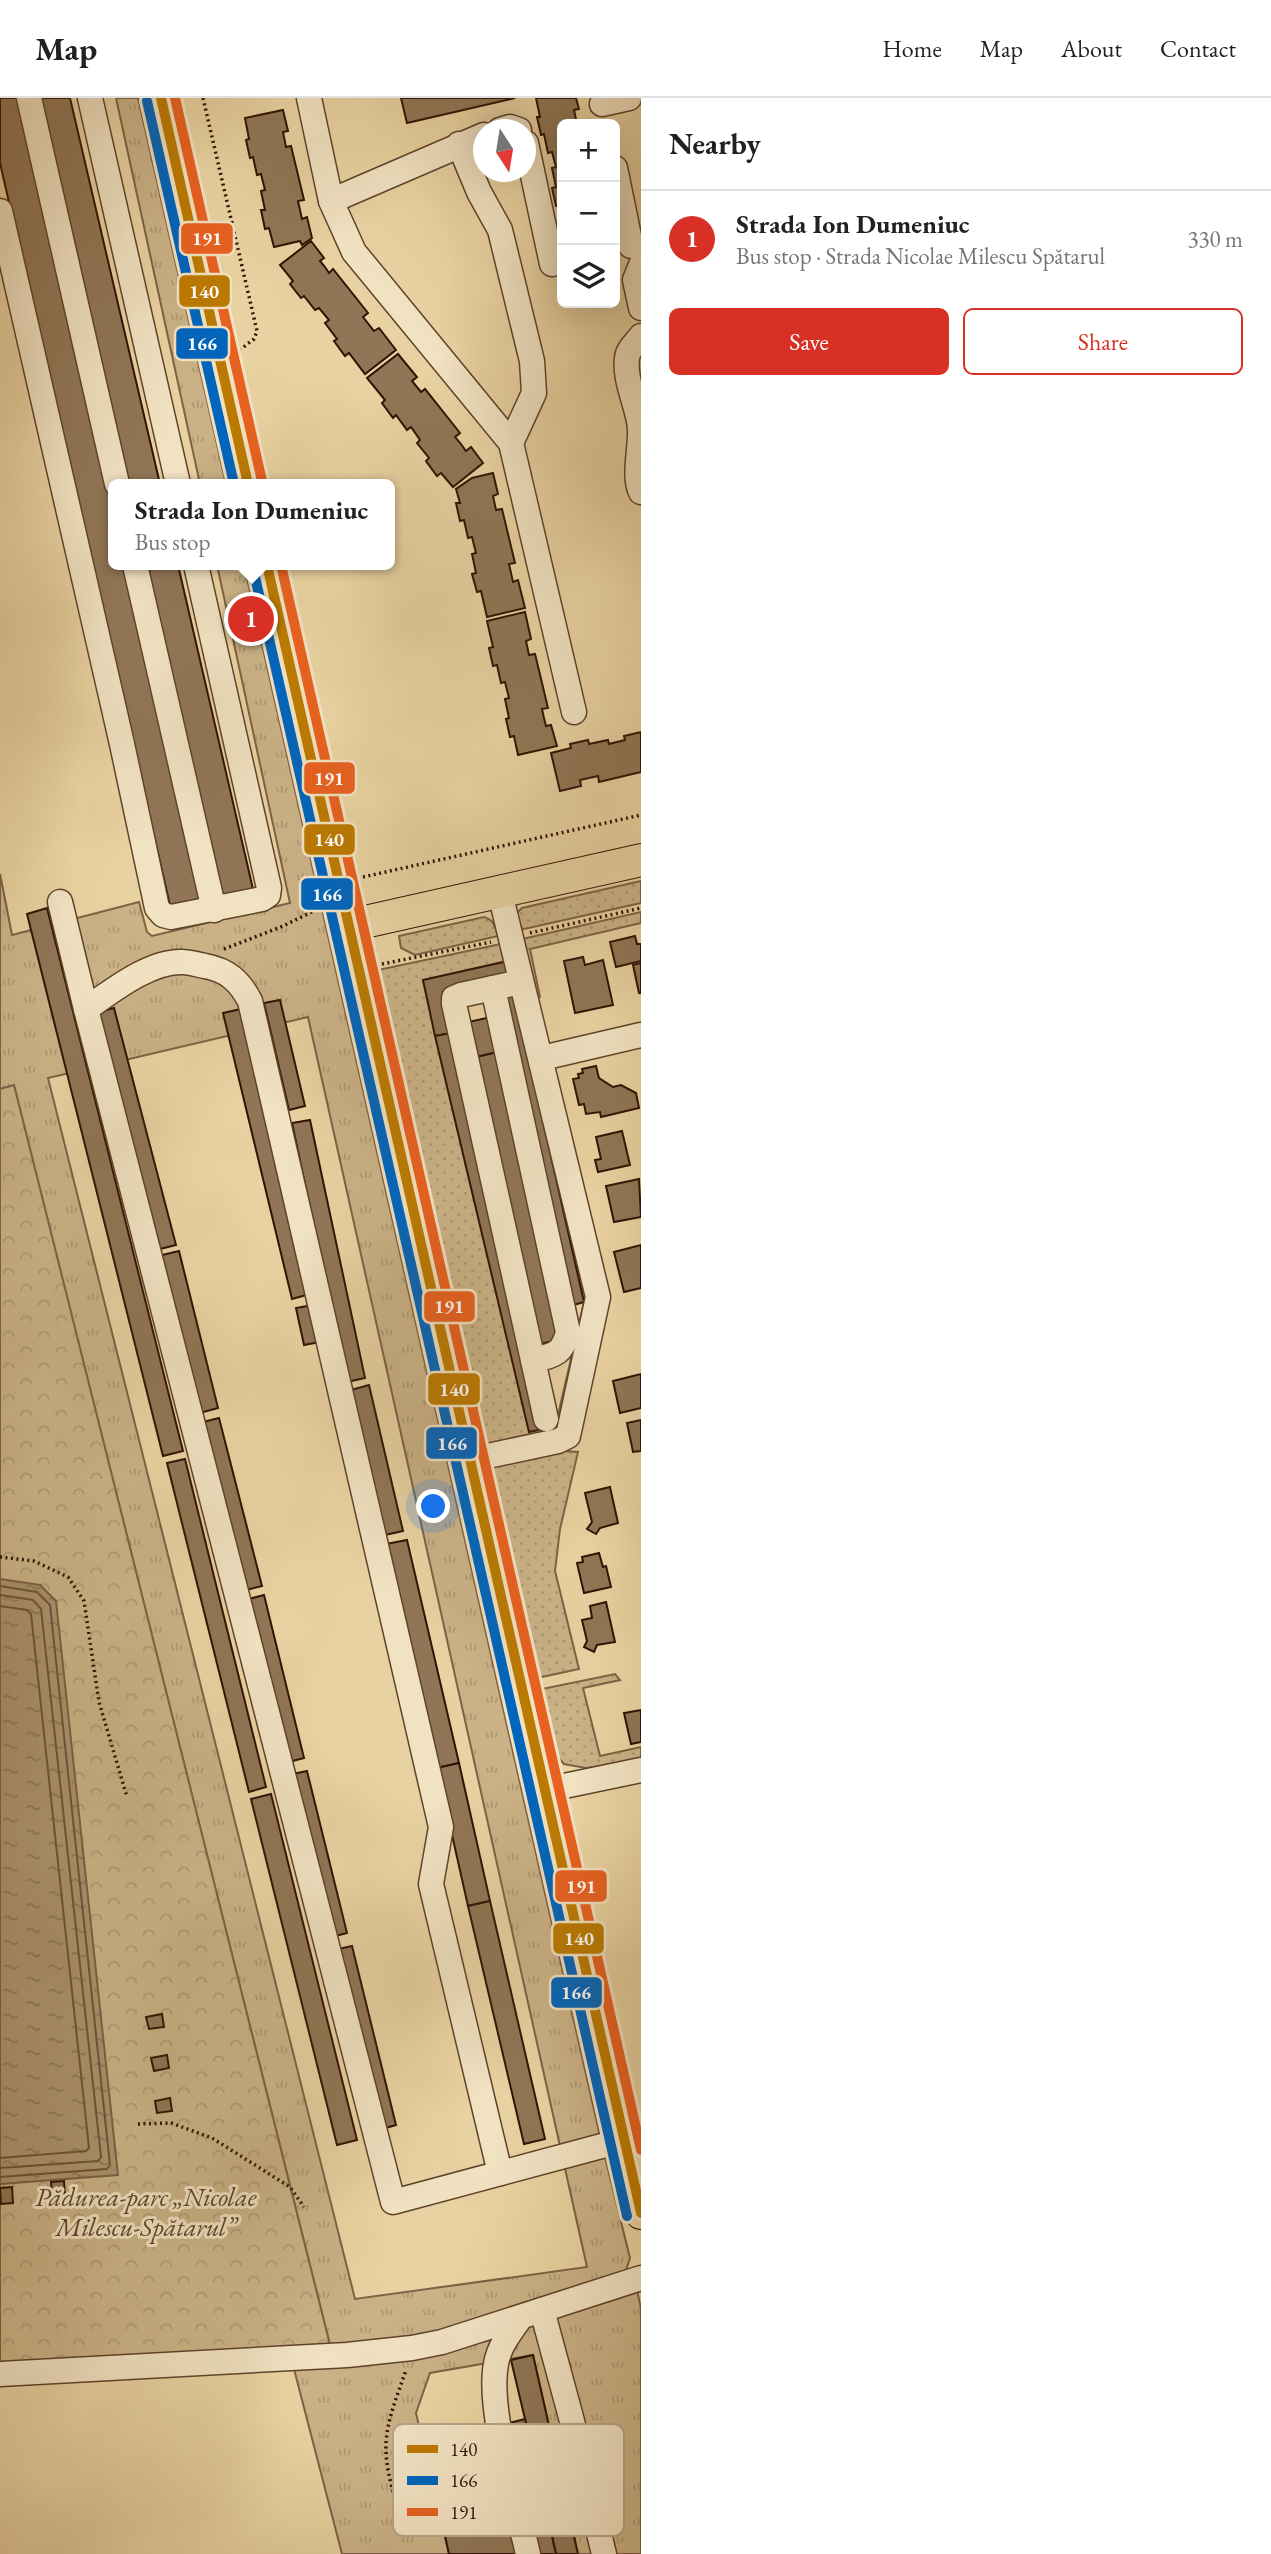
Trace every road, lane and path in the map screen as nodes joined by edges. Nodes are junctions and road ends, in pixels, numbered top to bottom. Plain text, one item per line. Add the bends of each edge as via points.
1 (30, 98) edge
2 (90, 98) edge
3 (161, 98) edge
4 (203, 98) edge
5 (309, 98) edge
6 (629, 98) edge
7 (602, 109) edge
8 (473, 139) edge
9 (459, 144) junction
10 (534, 182) edge
11 (618, 182) edge
12 (331, 201) junction
13 (0, 211) edge
14 (636, 255) edge
15 (552, 264) dead end
16 (641, 308) edge
17 (641, 336) edge
18 (220, 360) junction
19 (511, 443) junction
20 (116, 479) edge
21 (177, 479) edge
22 (247, 479) edge
23 (641, 492) edge
24 (136, 570) edge
25 (197, 570) edge
26 (268, 570) edge
27 (574, 712) dead end
28 (641, 815) edge
29 (641, 860) edge
30 (500, 893) junction
31 (60, 902) dead end
32 (342, 902) junction
33 (214, 910) junction
34 (218, 951) dead end
35 (521, 982) junction
36 (493, 988) junction
37 (86, 1009) junction
38 (641, 1035) edge
39 (542, 1058) junction
40 (533, 1360) junction
41 (546, 1419) dead end
42 (469, 1460) junction
43 (0, 1557) edge
44 (641, 1770) edge
45 (545, 1790) junction
46 (127, 1797) dead end
47 (138, 2124) dead end
48 (624, 2140) junction
49 (500, 2173) junction
50 (304, 2207) dead end
51 (641, 2213) edge
52 (641, 2278) edge
53 (531, 2313) junction
54 (412, 2348) junction
55 (0, 2374) edge
56 (501, 2424) edge
57 (573, 2424) edge
58 (393, 2489) edge
59 (524, 2536) edge
60 (600, 2536) edge
61 (528, 2554) edge
62 (604, 2554) edge

1 - 20 street
2 - 21 street
3 - 18 main road
4 - 18 path via 257,331 249,345
5 - 12 street
6 - 7 street
8 - 9 street
9 - 12 street
9 - 19 street via 500,230 532,361 534,393
10 - 15 street
11 - 14 street
12 - 19 street via 354,252
13 - 33 street via 157,908 171,917
14 - 16 street
17 - 23 street via 627,355 627,368 640,427 636,475
18 - 22 main road
19 - 27 street
24 - 33 street
25 - 33 street via 269,888 262,899
26 - 32 main road
28 - 32 path
29 - 30 main road
30 - 32 main road
30 - 35 street
31 - 37 street
32 - 34 path
32 - 42 main road
35 - 36 street
35 - 39 street
36 - 40 street via 568,1332 556,1354
36 - 40 street via 461,995 454,998 454,1004
37 - 49 street via 393,2202
37 - 49 street via 151,969 182,961 230,975 242,985 250,1002 441,1827 431,1884
38 - 39 street
39 - 42 street via 598,1297 568,1436
40 - 41 street
42 - 45 main road
43 - 46 path via 34,1561 68,1577 84,1601 99,1702
44 - 45 street
45 - 48 main road
47 - 50 path via 171,2123 212,2138 290,2187
48 - 49 street
48 - 51 main road
52 - 53 street
53 - 54 street
53 - 56 street via 503,2342 496,2363 494,2393
53 - 57 street
54 - 55 street
54 - 58 path via 386,2444
59 - 61 street
60 - 62 street

